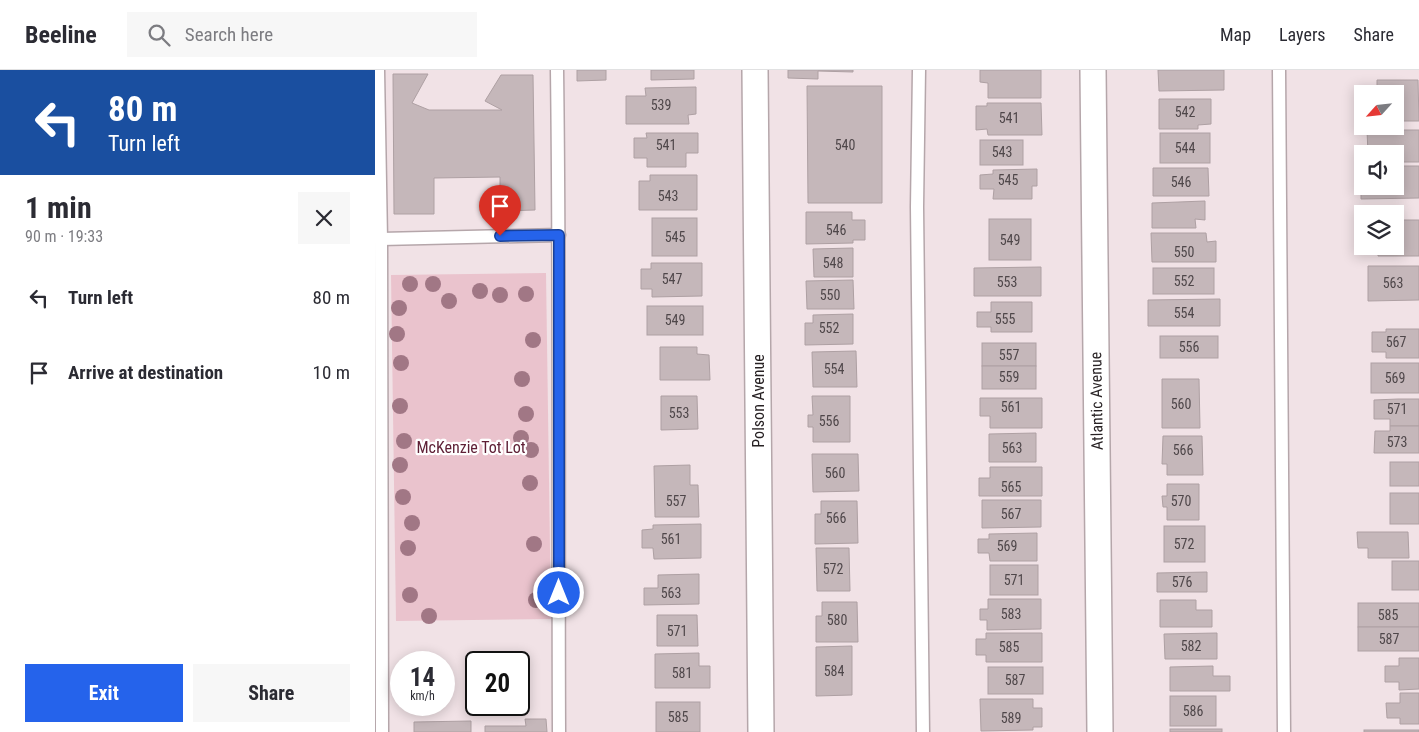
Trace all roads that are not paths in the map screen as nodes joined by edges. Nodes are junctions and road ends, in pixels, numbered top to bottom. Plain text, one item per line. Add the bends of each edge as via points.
1 (378, 70) edge
2 (557, 70) edge
3 (755, 70) edge
4 (919, 70) edge
5 (1093, 70) edge
6 (1279, 70) edge
7 (559, 235) junction
8 (381, 239) junction
9 (381, 732) edge
10 (559, 732) edge
11 (761, 732) edge
12 (923, 732) edge
13 (1100, 732) edge
14 (1284, 732) edge

1 - 8 lane
2 - 7 lane
3 - 11 street, Polson Avenue
4 - 12 lane via 917,207
5 - 13 street, Atlantic Avenue
6 - 14 lane
7 - 8 lane
7 - 10 lane
8 - 9 lane

